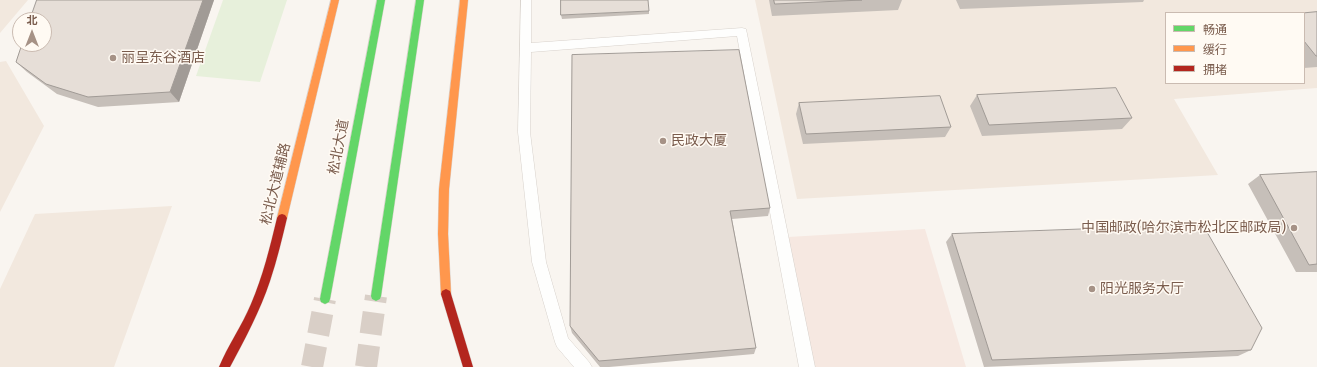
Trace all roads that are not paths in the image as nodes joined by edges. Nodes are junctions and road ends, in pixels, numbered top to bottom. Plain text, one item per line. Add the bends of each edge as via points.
1 (335, 0) edge
2 (381, 0) edge
3 (420, 0) edge
4 (464, 0) edge
5 (526, 0) edge
6 (526, 48) junction
7 (376, 296) tunnel mouth
8 (325, 299) tunnel mouth
9 (224, 367) edge
10 (468, 367) edge
11 (584, 367) edge
12 (807, 367) edge

1 - 9 highway, 松北大道辅路 via 270,268 256,307
2 - 8 highway, 松北大道
3 - 7 highway
4 - 10 highway via 444,189 443,234 445,291
5 - 6 lane
6 - 11 lane via 524,132 540,262 562,342
6 - 12 lane via 742,32

